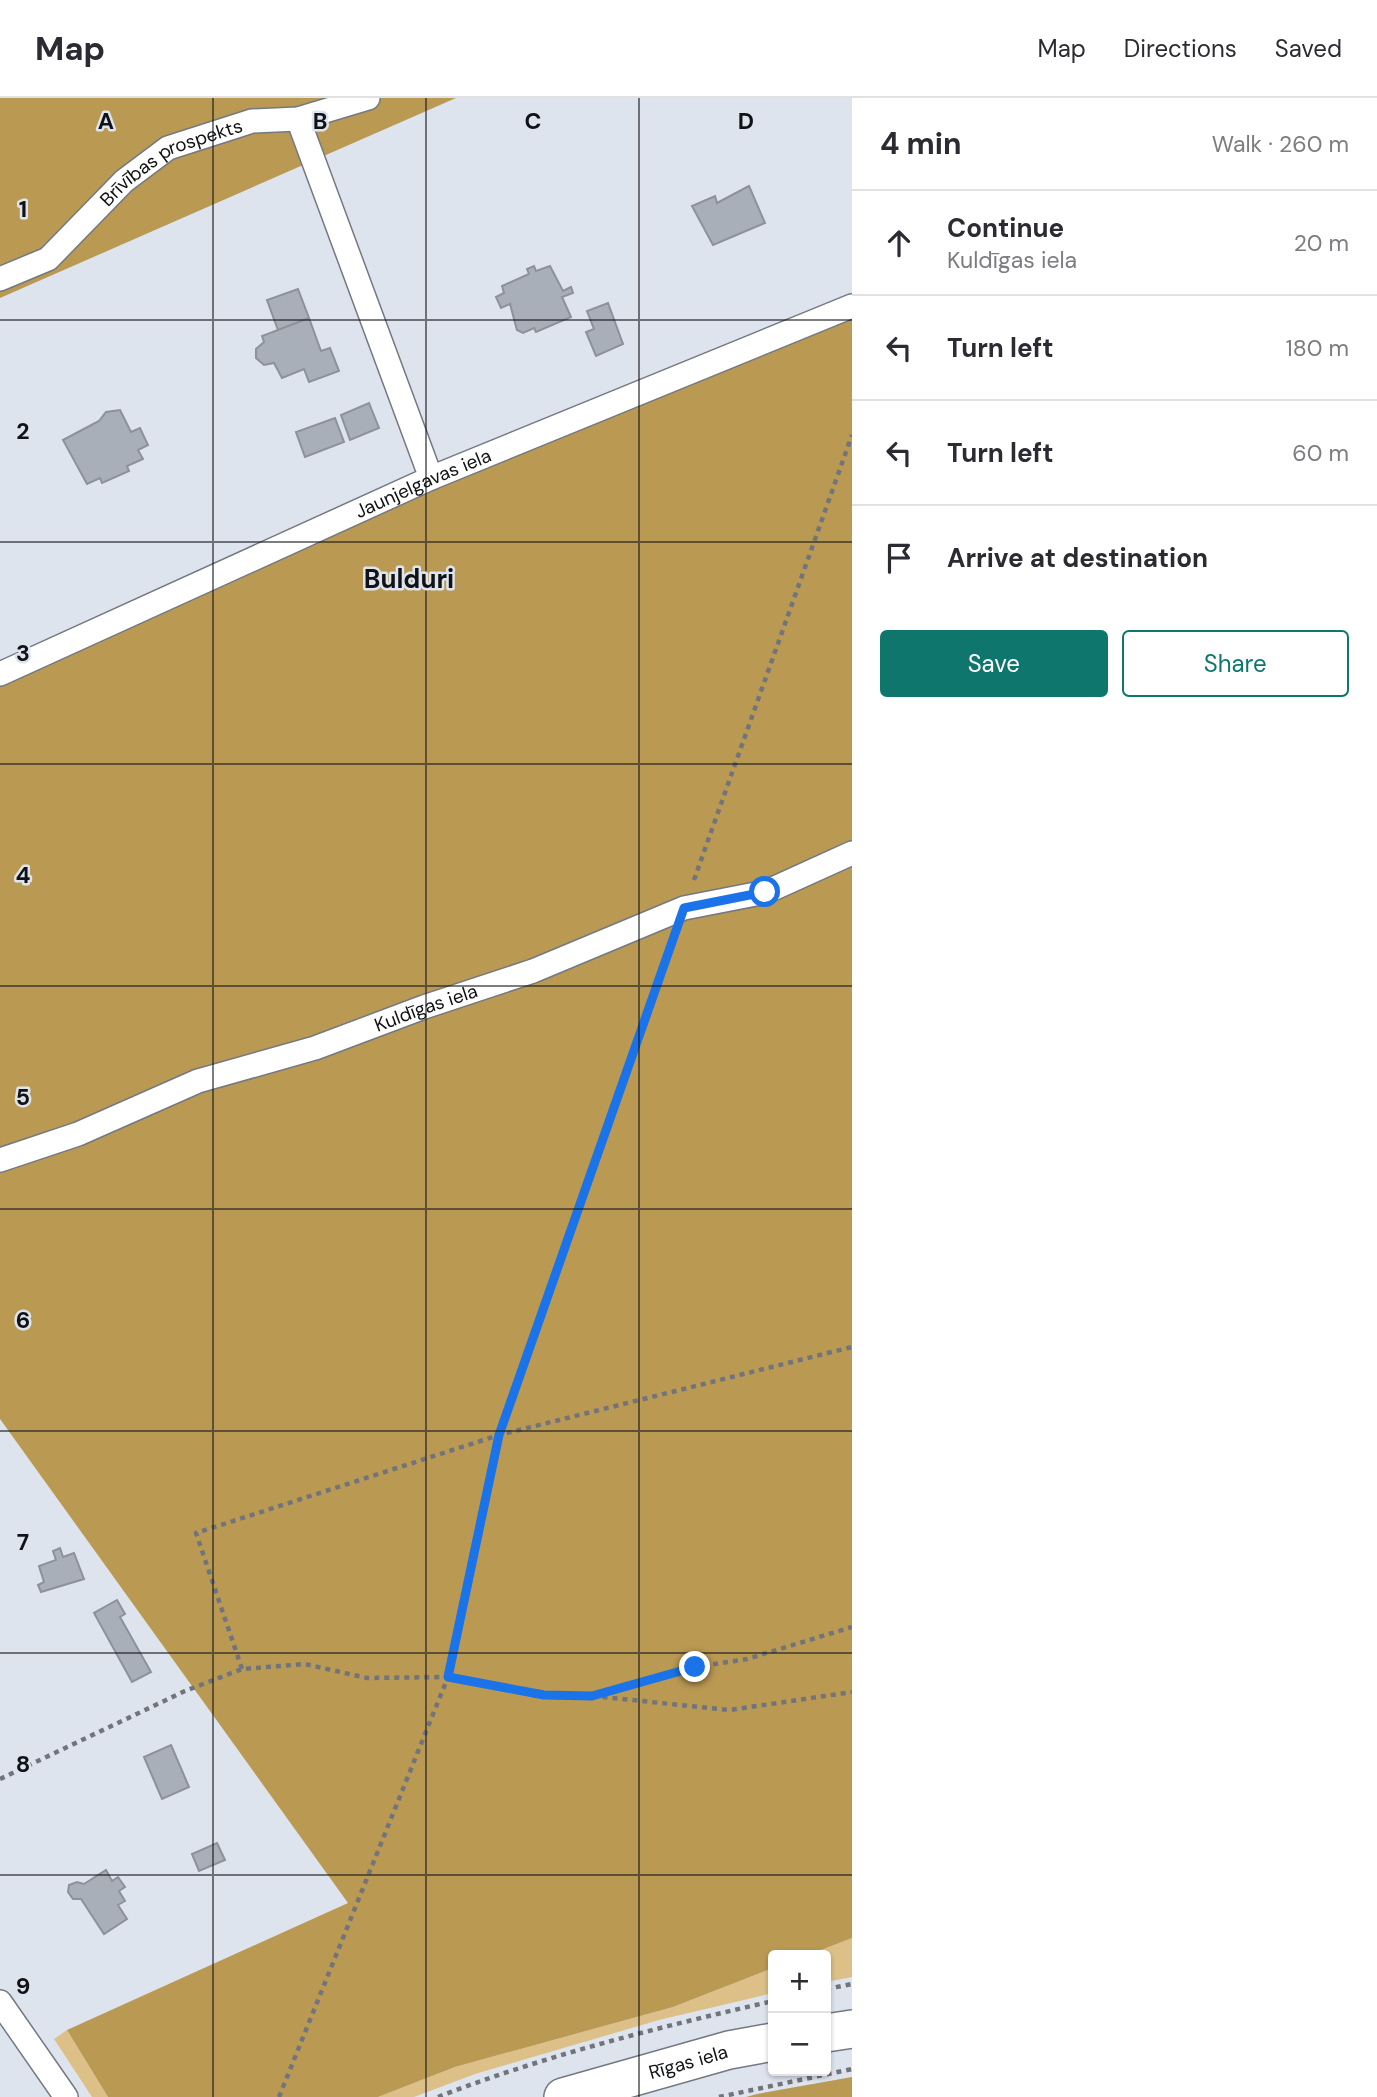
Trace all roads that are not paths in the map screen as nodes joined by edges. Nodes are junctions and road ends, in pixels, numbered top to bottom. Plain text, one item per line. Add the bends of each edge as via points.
1 (368, 98) edge
2 (298, 119) junction
3 (0, 279) edge
4 (852, 306) edge
5 (431, 478) junction
6 (0, 674) edge
7 (852, 853) edge
8 (0, 1160) edge
9 (0, 2002) edge
10 (852, 2029) edge
11 (831, 2032) edge
12 (768, 2043) edge
13 (66, 2097) edge
14 (563, 2097) edge

1 - 2 street, Brīvības prospekts
2 - 3 street, Brīvības prospekts via 251,121 169,148 124,181 48,260
2 - 5 street
4 - 5 street, Jaunjelgavas iela
5 - 6 street, Jaunjelgavas iela
7 - 8 street, Kuldīgas iela via 765,892 684,908 533,971 315,1048 198,1081 78,1134
9 - 13 street
10 - 11 main road
12 - 14 main road, Rīgas iela

